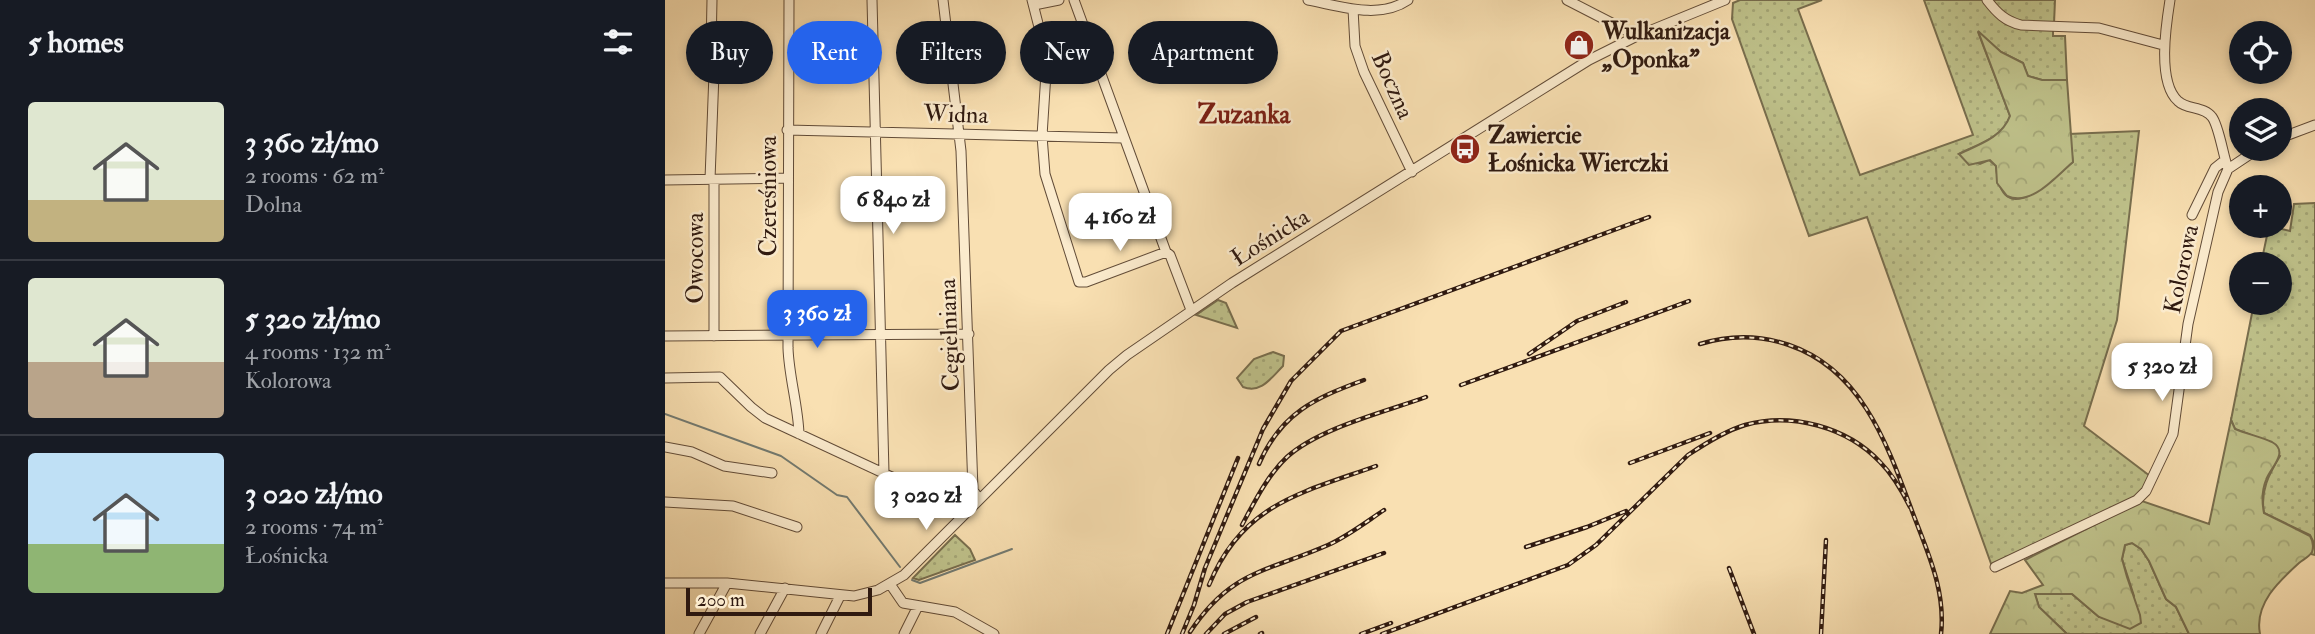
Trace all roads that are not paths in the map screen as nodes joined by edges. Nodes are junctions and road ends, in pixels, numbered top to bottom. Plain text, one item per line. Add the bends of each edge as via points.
1 (712, 0) edge
2 (789, 0) edge
3 (872, 0) edge
4 (943, 0) edge
5 (1059, 0) edge
6 (1075, 0) edge
7 (1308, 0) edge
8 (1408, 0) edge
9 (1567, 0) edge
10 (1725, 0) edge
11 (1987, 0) edge
12 (2170, 0) edge
13 (1033, 2) edge
14 (1353, 9) junction
15 (1637, 36) junction
16 (2164, 44) junction
17 (2315, 125) edge
18 (787, 130) junction
19 (875, 131) junction
20 (959, 133) junction
21 (2292, 134) edge
22 (1042, 136) junction
23 (1123, 138) junction
24 (2234, 161) edge
25 (2227, 165) junction
26 (1412, 172) junction
27 (787, 178) junction
28 (712, 179) junction
29 (665, 180) edge
30 (2192, 215) dead end
31 (1166, 252) junction
32 (1191, 310) junction
33 (880, 334) junction
34 (969, 334) junction
35 (665, 336) edge
36 (714, 336) junction
37 (788, 336) junction
38 (665, 378) edge
39 (799, 434) junction
40 (665, 447) edge
41 (772, 473) dead end
42 (884, 473) junction
43 (979, 499) junction
44 (665, 502) edge
45 (967, 512) junction
46 (797, 527) dead end
47 (1995, 567) dead end
48 (665, 583) edge
49 (727, 583) junction
50 (890, 584) junction
51 (785, 588) junction
52 (840, 596) junction
53 (918, 606) junction
54 (699, 634) edge
55 (760, 634) edge
56 (821, 634) edge
57 (904, 634) edge
58 (994, 634) edge

1 - 28 street, Owocowa
2 - 18 street, Czereśniowa
3 - 19 street
4 - 20 street, Cegielniana
5 - 13 street
6 - 23 street
7 - 14 street
8 - 14 street via 1394,8
9 - 15 street
10 - 15 street, Łośnicka
11 - 16 street via 2001,17 2021,25 2099,28
12 - 16 street
13 - 22 street via 1045,73
14 - 26 street, Boczna via 1353,38 1364,72
15 - 26 street, Łośnicka via 1589,60
16 - 25 street via 2174,95 2181,104 2212,116
17 - 21 street
18 - 19 street, Widna
18 - 27 street, Czereśniowa
19 - 20 street, Widna
19 - 33 street
20 - 22 street, Widna
20 - 34 street, Cegielniana
22 - 23 street, Widna
22 - 31 street via 1045,174 1079,282
23 - 31 street
24 - 25 street
25 - 30 street via 2215,169
25 - 47 street, Kolorowa via 2188,324 2173,434 2146,491 2137,500
26 - 32 street, Łośnicka
27 - 28 street
27 - 37 street, Czereśniowa
28 - 29 street
28 - 36 street, Owocowa
31 - 32 street
32 - 43 street, Łośnicka via 1109,370
33 - 34 street
33 - 37 street
33 - 42 street
34 - 43 street, Cegielniana via 973,490
35 - 36 street
36 - 37 street
37 - 39 street, Czereśniowa
38 - 39 street via 720,377 759,414
39 - 42 street
40 - 41 street via 692,452 724,466
42 - 45 street
43 - 45 street, Łośnicka
44 - 46 street via 733,506
45 - 50 street, Łośnicka
48 - 49 street
49 - 51 street
49 - 54 street
50 - 52 street via 864,594
50 - 53 street via 903,603
51 - 52 street
51 - 55 street
52 - 56 street
53 - 57 street
53 - 58 street via 955,612

